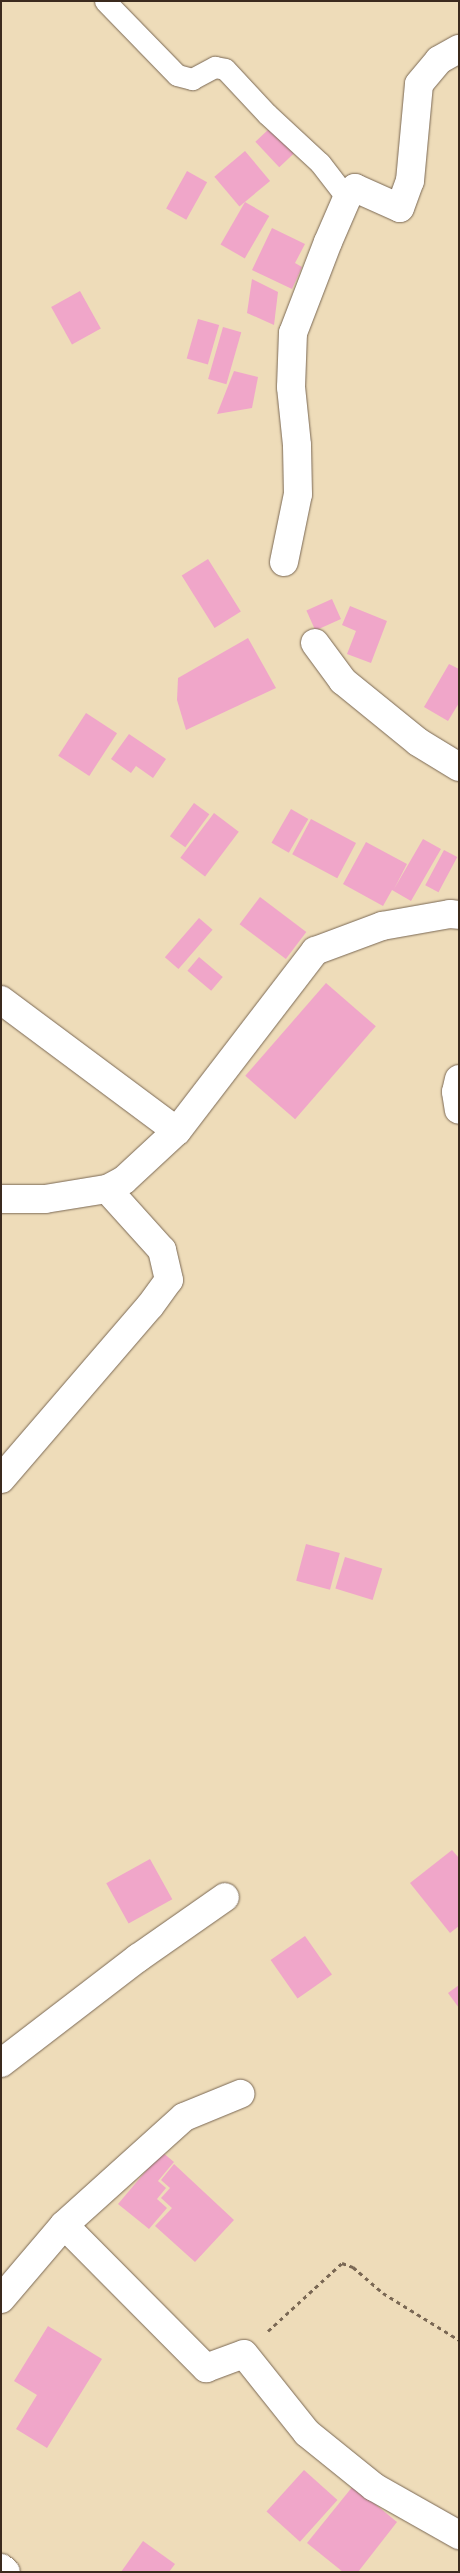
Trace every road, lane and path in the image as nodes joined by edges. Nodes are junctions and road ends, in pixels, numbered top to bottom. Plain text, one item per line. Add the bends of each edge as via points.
1 (105, 1) edge
2 (459, 49) edge
3 (347, 198) junction
4 (284, 562) dead end
5 (315, 643) dead end
6 (459, 767) edge
7 (459, 915) edge
8 (1, 1000) edge
9 (459, 1079) edge
10 (459, 1110) edge
11 (177, 1132) junction
12 (107, 1189) junction
13 (1, 1199) edge
14 (1, 1479) edge
15 (225, 1897) dead end
16 (1, 2063) edge
17 (240, 2094) dead end
18 (64, 2224) junction
19 (1, 2299) edge
20 (459, 2340) edge
21 (244, 2354) junction
22 (459, 2535) edge
23 (1, 2568) edge
24 (6, 2572) edge

1 - 3 lane via 177,75 192,80 215,67 225,70 320,163
2 - 3 street via 439,60 420,84 410,181 400,208 355,188
3 - 4 street via 293,333 291,387 298,494
5 - 6 street via 343,681 418,742
7 - 11 street via 382,926 315,951
8 - 11 street
9 - 10 street via 456,1092
11 - 12 street via 124,1180
12 - 13 street via 45,1199
12 - 14 street via 162,1250 169,1280
15 - 16 street via 138,1958
17 - 18 street via 184,2117
18 - 19 street
18 - 21 street via 206,2368
20 - 21 path via 342,2262
21 - 22 street via 307,2433 374,2487
23 - 24 street

